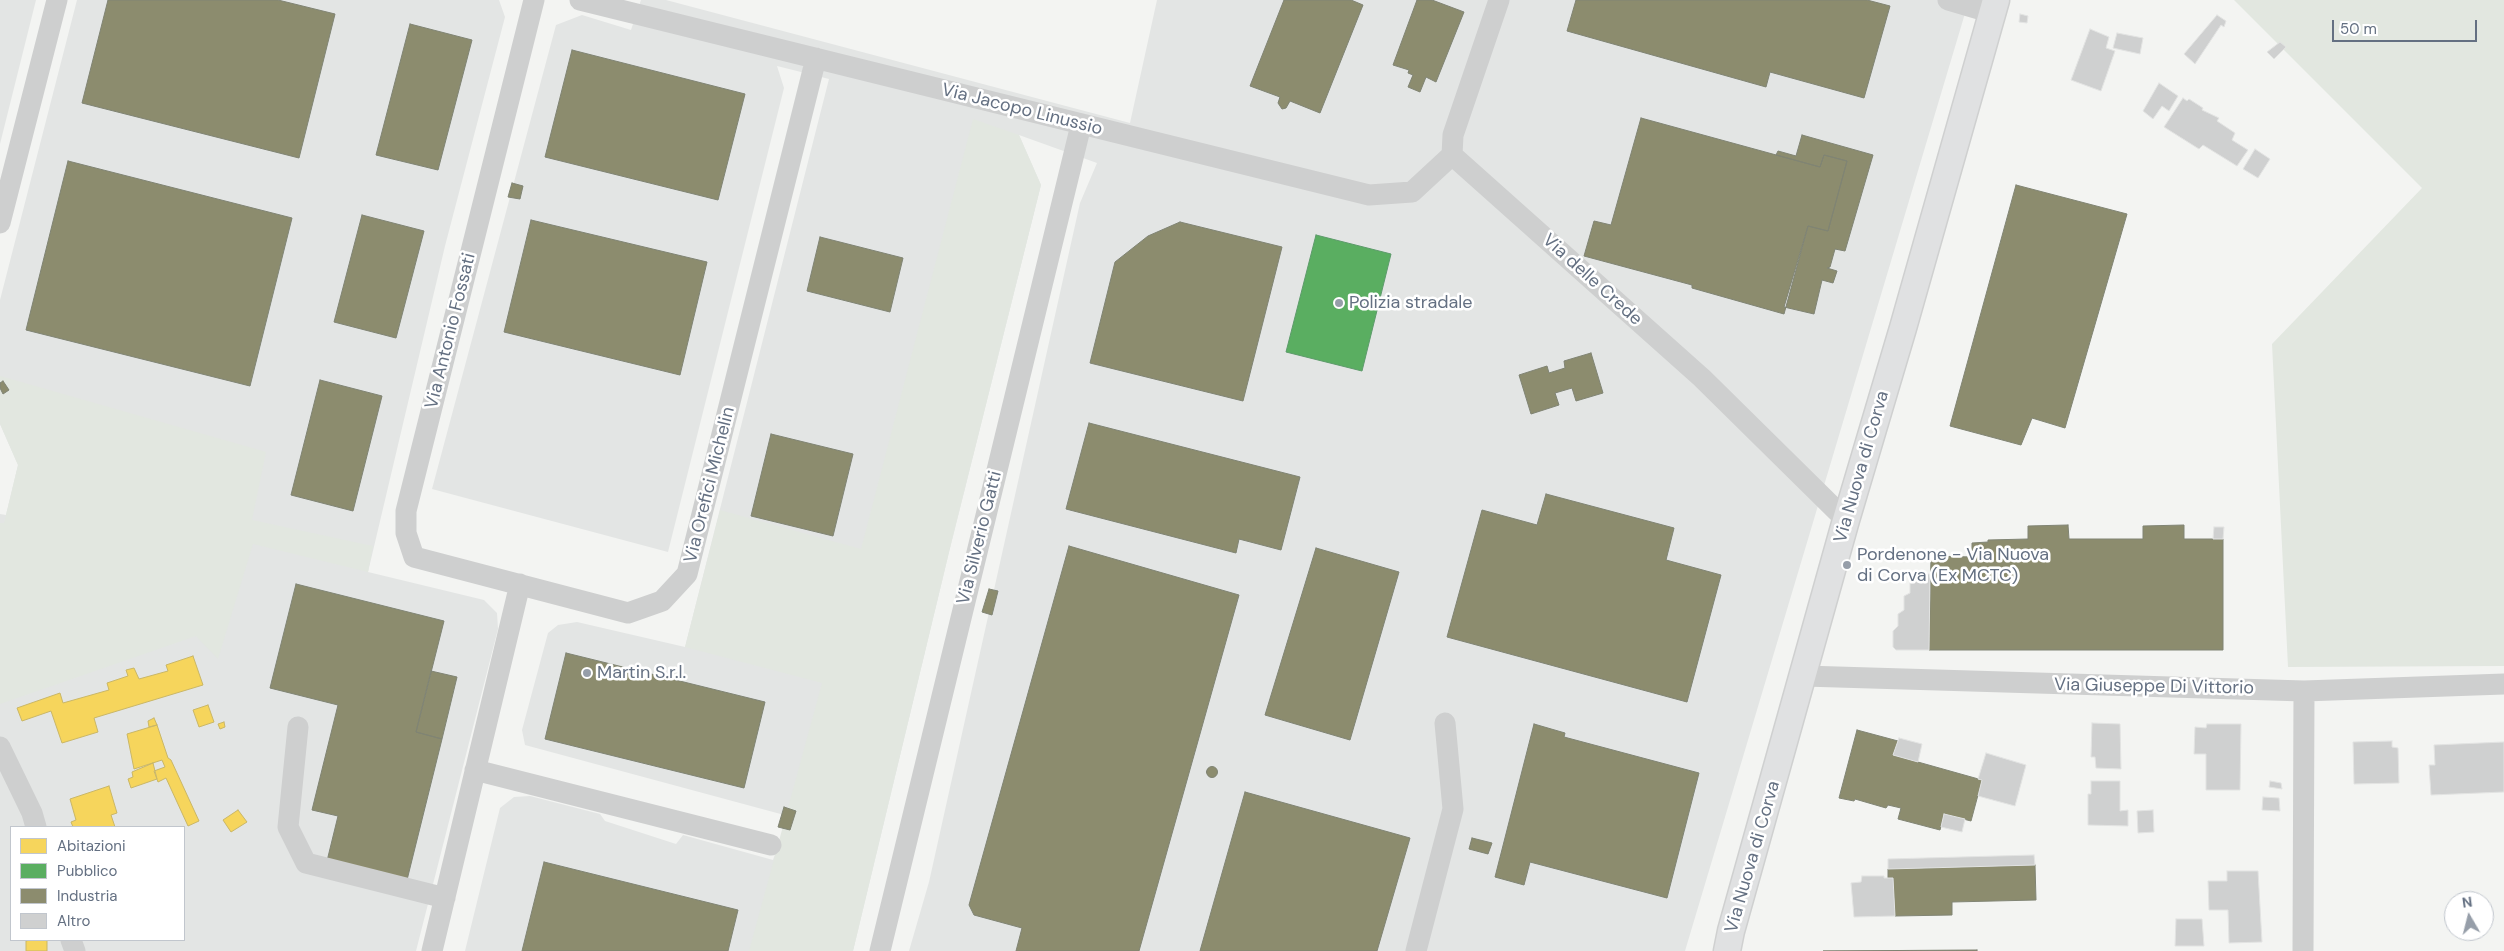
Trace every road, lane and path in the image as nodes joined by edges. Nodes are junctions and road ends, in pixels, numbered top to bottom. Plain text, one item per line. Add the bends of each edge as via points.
1 (57, 0) edge
2 (534, 0) edge
3 (580, 0) edge
4 (1499, 0) edge
5 (1948, 0) edge
6 (1994, 6) edge
7 (816, 58) junction
8 (1081, 125) junction
9 (1452, 155) junction
10 (0, 224) edge
11 (1846, 520) junction
12 (520, 584) junction
13 (1804, 676) junction
14 (2504, 684) edge
15 (2304, 691) junction
16 (1445, 723) dead end
17 (298, 727) dead end
18 (0, 747) edge
19 (475, 770) junction
20 (36, 826) edge
21 (771, 845) dead end
22 (445, 898) junction
23 (432, 951) edge
24 (880, 951) edge
25 (1416, 951) edge
26 (1727, 951) edge
27 (2303, 951) edge

1 - 10 street
2 - 12 street, Via Antonio Fossati via 406,511 406,533 414,557
3 - 7 street, Via Jacopo Linussio
4 - 9 street via 1453,135
5 - 6 street, Via Nuova di Corva
6 - 11 main road, Via Nuova di Corva
7 - 8 street, Via Jacopo Linussio
7 - 12 street, Via Orefici Michelin via 687,574 662,601 628,613
8 - 9 street, Via Jacopo Linussio via 1369,195 1412,192
8 - 24 street, Via Silverio Gatti
9 - 11 street, Via delle Crede via 1702,378
11 - 13 main road, Via Nuova di Corva
12 - 19 street
13 - 15 street, Via Giuseppe Di Vittorio
13 - 26 main road, Via Nuova di Corva
14 - 15 street, Via Giuseppe Di Vittorio
15 - 27 street
16 - 25 street via 1453,809
17 - 22 street via 288,827 306,863
18 - 20 street
19 - 21 street
19 - 22 street
22 - 23 street

